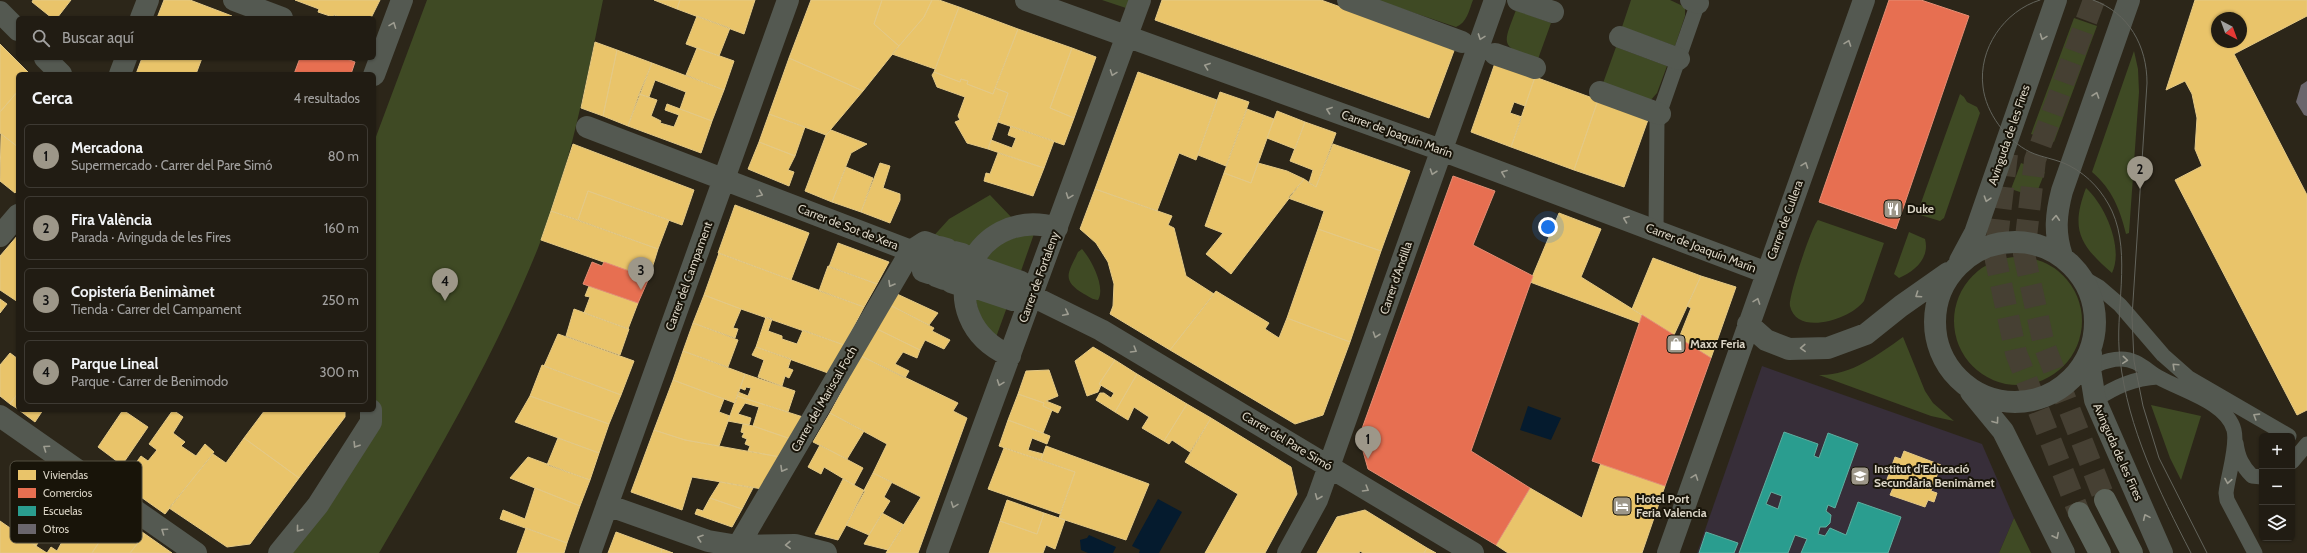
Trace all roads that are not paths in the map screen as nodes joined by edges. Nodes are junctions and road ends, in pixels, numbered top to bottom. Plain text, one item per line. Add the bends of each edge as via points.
1 (148, 0) edge
2 (234, 0) edge
3 (402, 0) edge
4 (788, 0) edge
5 (1026, 0) edge
6 (1140, 0) edge
7 (1348, 0) edge
8 (1495, 0) edge
9 (1518, 0) edge
10 (1864, 0) edge
11 (2056, 0) edge
12 (2129, 0) edge
13 (1696, 1) edge
14 (0, 12) edge
15 (1553, 12) dead end
16 (142, 16) edge
17 (277, 16) edge
18 (16, 28) edge
19 (1127, 37) junction
20 (1620, 37) dead end
21 (1462, 42) dead end
22 (1495, 54) dead end
23 (1679, 59) junction
24 (47, 60) edge
25 (125, 60) edge
26 (376, 61) edge
27 (1535, 68) dead end
28 (59, 72) edge
29 (121, 72) edge
30 (1600, 92) dead end
31 (1660, 114) junction
32 (587, 127) dead end
33 (1441, 150) junction
34 (723, 180) junction
35 (11, 215) edge
36 (1057, 228) junction
37 (1656, 231) junction
38 (0, 236) edge
39 (911, 251) junction
40 (2062, 256) junction
41 (970, 259) junction
42 (1953, 270) junction
43 (1767, 273) junction
44 (2080, 276) junction
45 (965, 284) junction
46 (1032, 296) junction
47 (1748, 324) junction
48 (2092, 347) junction
49 (1010, 356) junction
50 (2090, 369) junction
51 (2158, 377) junction
52 (1961, 381) junction
53 (2066, 384) junction
54 (2094, 400) junction
55 (371, 412) edge
56 (0, 416) edge
57 (2284, 433) edge
58 (2235, 438) junction
59 (2295, 438) edge
60 (2307, 444) edge
61 (2295, 458) edge
62 (64, 461) edge
63 (1329, 467) junction
64 (2259, 477) edge
65 (2105, 500) tunnel mouth
66 (607, 505) junction
67 (2079, 513) tunnel mouth
68 (142, 515) edge
69 (738, 546) junction
70 (196, 553) edge
71 (279, 553) edge
72 (590, 553) edge
73 (826, 553) edge
74 (936, 553) edge
75 (1288, 553) edge
76 (1473, 553) edge
77 (1668, 553) edge
78 (2064, 553) edge
79 (2100, 553) edge
80 (2132, 553) edge
81 (2162, 553) edge
82 (2255, 553) edge

1 - 16 street
2 - 17 street
26 -> 3 street
4 - 34 street, Carrer del Campament
5 - 19 street, Carrer de Joaquín Marín
6 - 19 street, Carrer de Fortaleny
7 - 21 street
8 -> 33 street, Carrer d'Andilla
9 - 15 street
43 -> 10 street, Carrer de Cullera
11 -> 42 street, Avinguda de les Fires via 1975,233
40 -> 12 street via 2056,234 2056,215 2060,197
13 - 23 lane
14 - 18 street
33 -> 19 street, Carrer de Joaquín Marín
19 -> 36 street, Carrer de Fortaleny
20 - 23 street
22 - 27 street
23 - 31 lane
24 - 28 street
25 - 29 street
30 - 31 street
31 - 37 lane via 1657,120
32 - 34 street, Carrer de Sot de Xera
37 -> 33 street, Carrer de Joaquín Marín
33 -> 63 street, Carrer d'Andilla
34 -> 39 street, Carrer de Sot de Xera
34 - 66 street, Carrer del Campament
35 - 38 street
36 - 41 street via 1043,224 1015,225 1002,230
36 - 46 street, Carrer de Fortaleny
37 - 43 street, Carrer de Joaquín Marín
39 - 41 street, Carrer de Sot de Xera via 925,242 933,245 923,271 930,273 940,247 947,249 936,276 944,279 954,252 962,254 951,282 957,284
39 -> 69 street, Carrer del Mariscal Foch
40 - 42 street via 2036,244 2015,241 1993,244 1973,253
40 - 44 street, Avinguda de les Fires
41 - 45 street
41 - 46 street via 978,267 1021,282
42 -> 47 street via 1866,334 1828,348 1789,349 1766,340
42 - 52 street, Avinguda de les Fires via 1937,301 1934,322 1938,344 1947,364
47 -> 43 street, Carrer de Cullera
44 - 48 street, Avinguda de les Fires via 2089,292 2094,311
57 -> 44 lane via 2189,378 2163,355 2120,305 2099,287
45 - 46 street via 1013,300
45 - 49 street via 964,299 972,323 988,343
46 - 49 street, Carrer de Fortaleny
46 -> 63 street, Carrer del Pare Simó via 1101,330
77 -> 47 street, Carrer de Cullera
48 - 50 street, Avinguda de les Fires
48 - 53 street via 2082,369
49 -> 74 street, Carrer de Fortaleny
50 -> 51 lane via 2113,359 2127,359
50 - 53 lane
50 - 54 street, Avinguda de les Fires
51 - 54 lane via 2123,383
51 - 58 lane via 2204,399 2220,410 2234,428
52 - 53 street via 1980,394 2001,401 2022,402 2046,396
52 -> 78 street via 2003,431
81 -> 54 street, Avinguda de les Fires
55 -> 71 street via 370,422 318,505
62 -> 56 street
58 - 64 lane via 2239,459 2245,469 2252,476
58 -> 82 lane via 2227,500
59 - 60 lane
60 - 61 lane
63 -> 75 street, Carrer d'Andilla via 1317,500
63 -> 76 street, Carrer del Pare Simó
65 - 80 main road
69 -> 66 street via 708,541
66 - 72 street, Carrer del Campament
67 - 79 main road
70 -> 68 street
73 -> 69 street via 795,544

